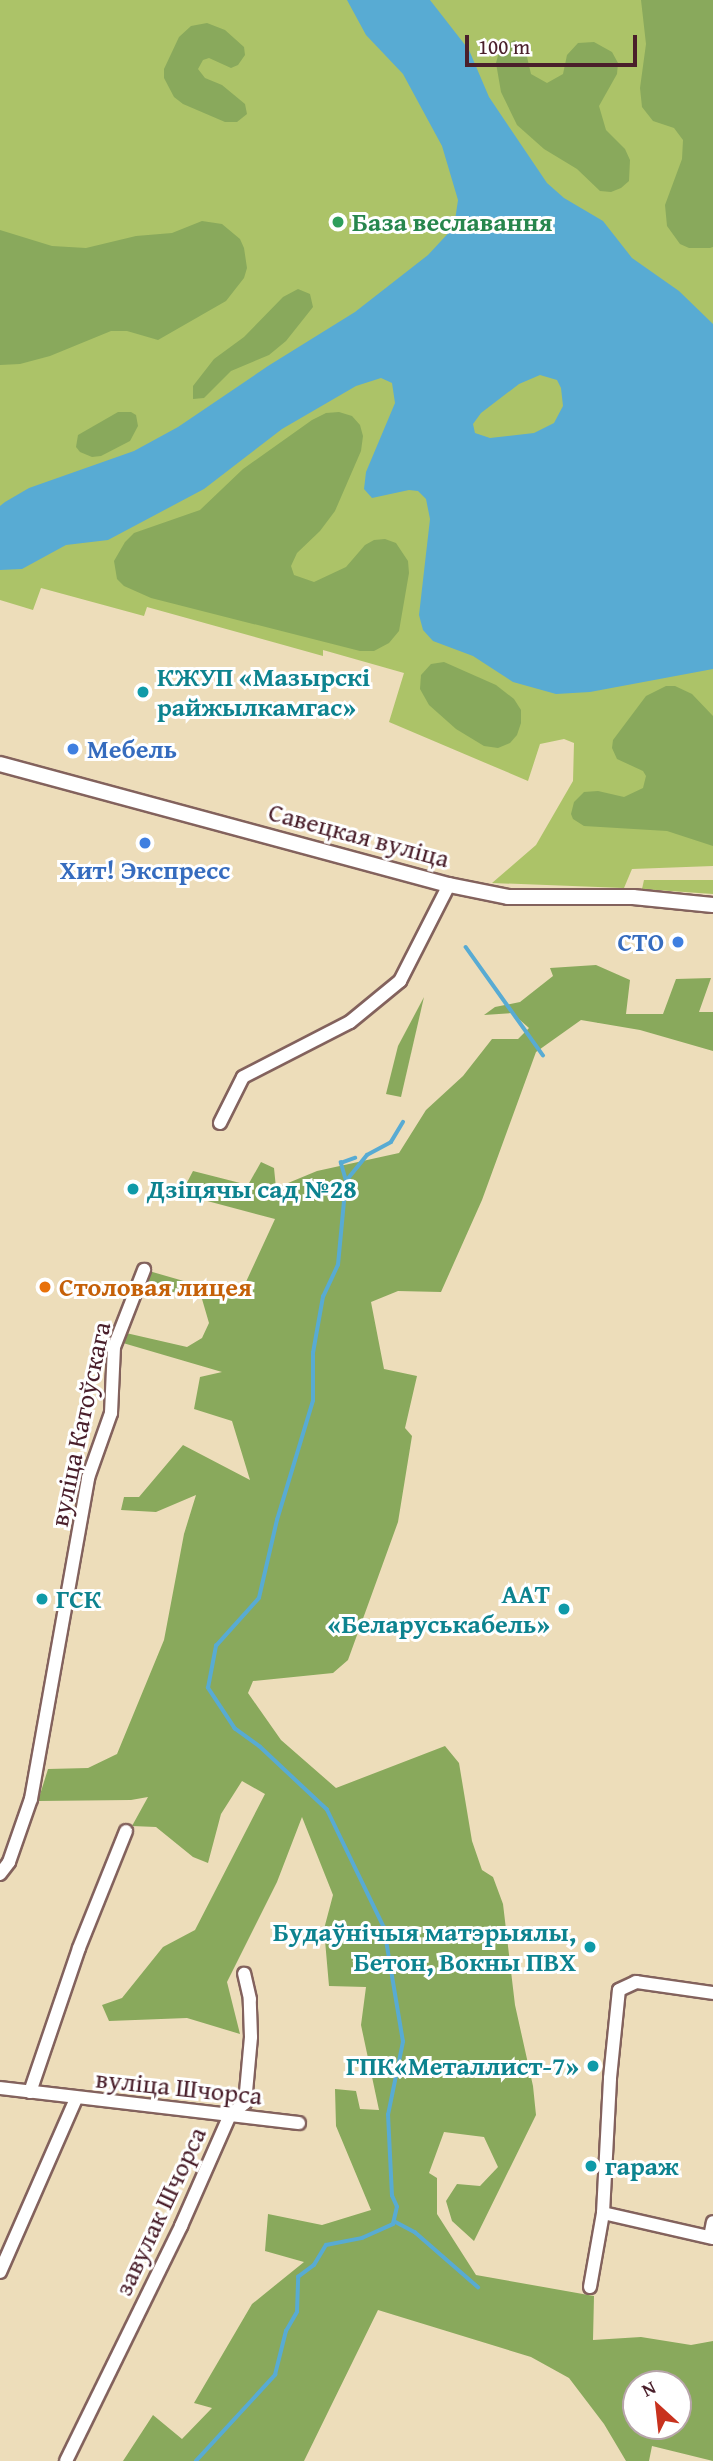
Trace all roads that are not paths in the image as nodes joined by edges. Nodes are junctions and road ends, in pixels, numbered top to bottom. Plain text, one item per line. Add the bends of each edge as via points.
1 (0, 764) edge
2 (449, 885) junction
3 (713, 905) edge
4 (220, 1123) dead end
5 (145, 1270) dead end
6 (125, 1832) dead end
7 (0, 1874) edge
8 (244, 1974) dead end
9 (713, 1993) edge
10 (0, 2088) edge
11 (30, 2092) junction
12 (76, 2099) junction
13 (230, 2115) junction
14 (299, 2123) dead end
15 (603, 2213) junction
16 (713, 2222) edge
17 (712, 2237) edge
18 (0, 2272) edge
19 (590, 2287) dead end
20 (66, 2461) edge

1 - 2 street, Савецкая вуліца
2 - 3 street, Савецкая вуліца via 508,897 633,897
2 - 4 street via 400,981 350,1023 243,1077
5 - 7 street, вуліца Катоўскага via 114,1347 111,1413 88,1478 32,1799 9,1862
6 - 11 street
8 - 13 street, завулак Шчорса via 251,2037 245,2103
9 - 15 street via 636,1982 619,1990
10 - 11 street
11 - 12 street
12 - 13 street, вуліца Шчорса
12 - 18 street, вуліца Шчорса
13 - 14 street, вуліца Шчорса
13 - 20 street, завулак Шчорса via 181,2227
15 - 17 street
15 - 19 street
16 - 17 street

